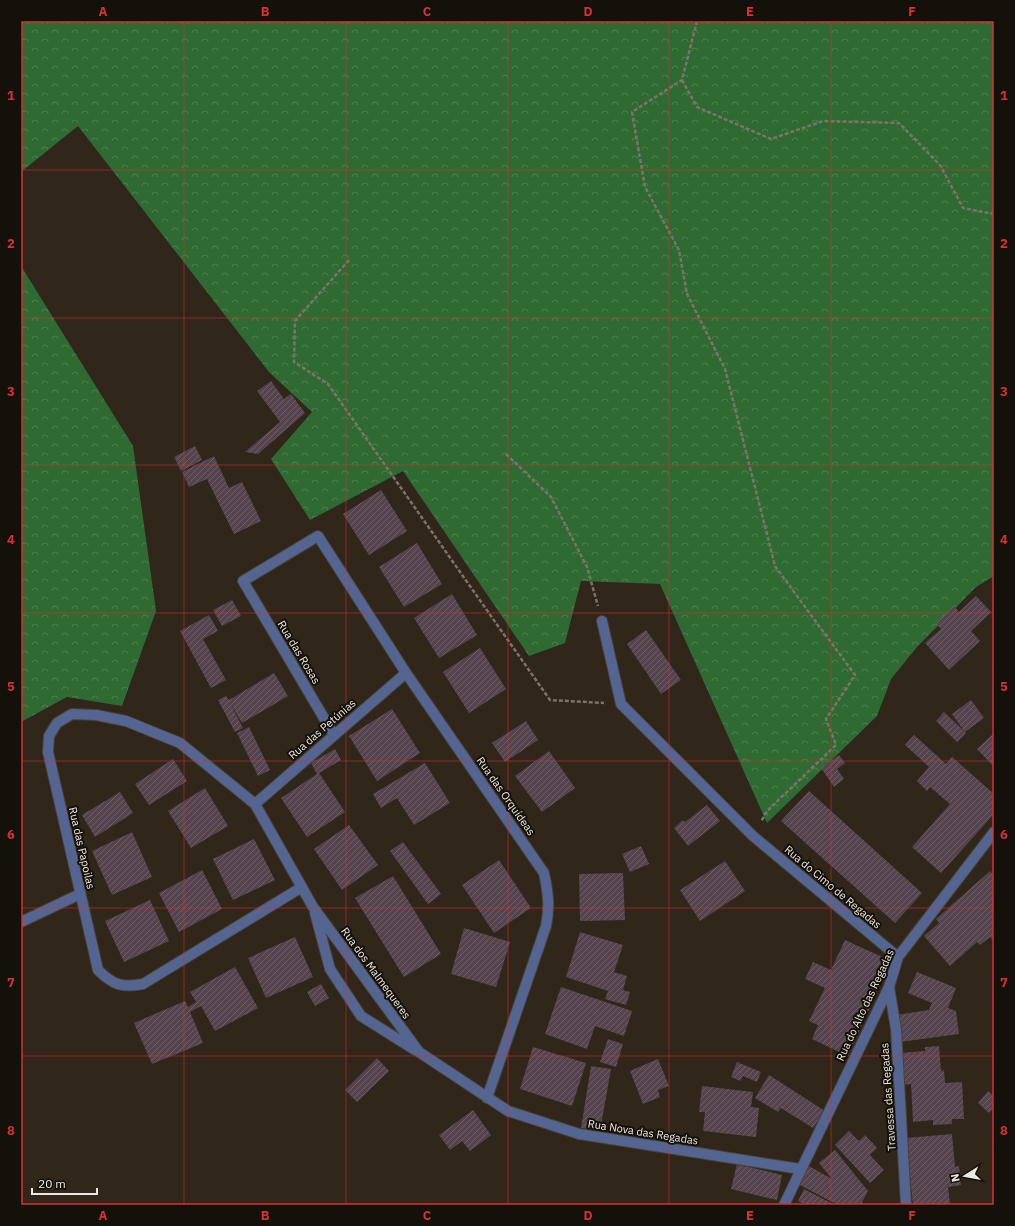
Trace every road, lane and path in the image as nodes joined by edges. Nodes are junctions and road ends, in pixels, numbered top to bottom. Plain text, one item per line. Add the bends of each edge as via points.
1 (697, 21) edge
2 (682, 80) junction
3 (994, 214) edge
4 (349, 260) dead end
5 (506, 454) dead end
6 (243, 581) joint
7 (602, 621) joint
8 (406, 673) junction
9 (621, 704) junction
10 (334, 735) junction
11 (255, 804) junction
12 (994, 832) edge
13 (753, 836) junction
14 (302, 887) junction
15 (80, 894) junction
16 (313, 907) junction
17 (21, 922) edge
18 (898, 957) junction
19 (889, 987) junction
20 (419, 1052) junction
21 (487, 1098) junction
22 (800, 1169) junction
23 (784, 1205) edge
24 (906, 1205) edge

1 - 2 path
2 - 3 path via 697,107 771,139 823,121 899,123 940,165 963,208
2 - 13 path via 632,112 644,187 679,250 687,294 725,369 775,566 855,676 826,718 836,745 767,811
4 - 9 path via 295,321 294,362 328,384 550,700
5 - 7 path via 551,497 587,567
6 - 8 street, Rua das Orquídeas via 318,536
6 - 10 street, Rua das Rosas
7 - 9 street
8 - 10 street, Rua das Petúnias
8 - 21 street, Rua das Orquídeas via 544,873 549,893 546,926
9 - 13 street, Rua do Cimo de Regadas
10 - 11 street, Rua das Petúnias
11 - 14 street, Rua dos Malmequeres
11 - 15 street, Rua das Papoilas via 180,743 126,721 96,715 72,714 57,723 49,736 48,752
12 - 18 street, Rua do Alto das Regadas
13 - 18 street, Rua do Cimo de Regadas
14 - 15 street, Rua das Papoilas via 143,984 129,987 109,980 98,970
14 - 16 street, Rua dos Malmequeres
15 - 17 street
16 - 20 street, Rua dos Malmequeres
16 - 20 street, Rua dos Malmequeres via 330,969 361,1016
18 - 19 street, Rua do Alto das Regadas
19 - 22 street, Rua do Alto das Regadas
19 - 24 street, Travessa das Regadas via 896,1029
20 - 21 street, Rua dos Malmequeres
21 - 22 street, Rua Nova das Regadas via 508,1111 579,1134
22 - 23 street, Rua do Alto das Regadas

